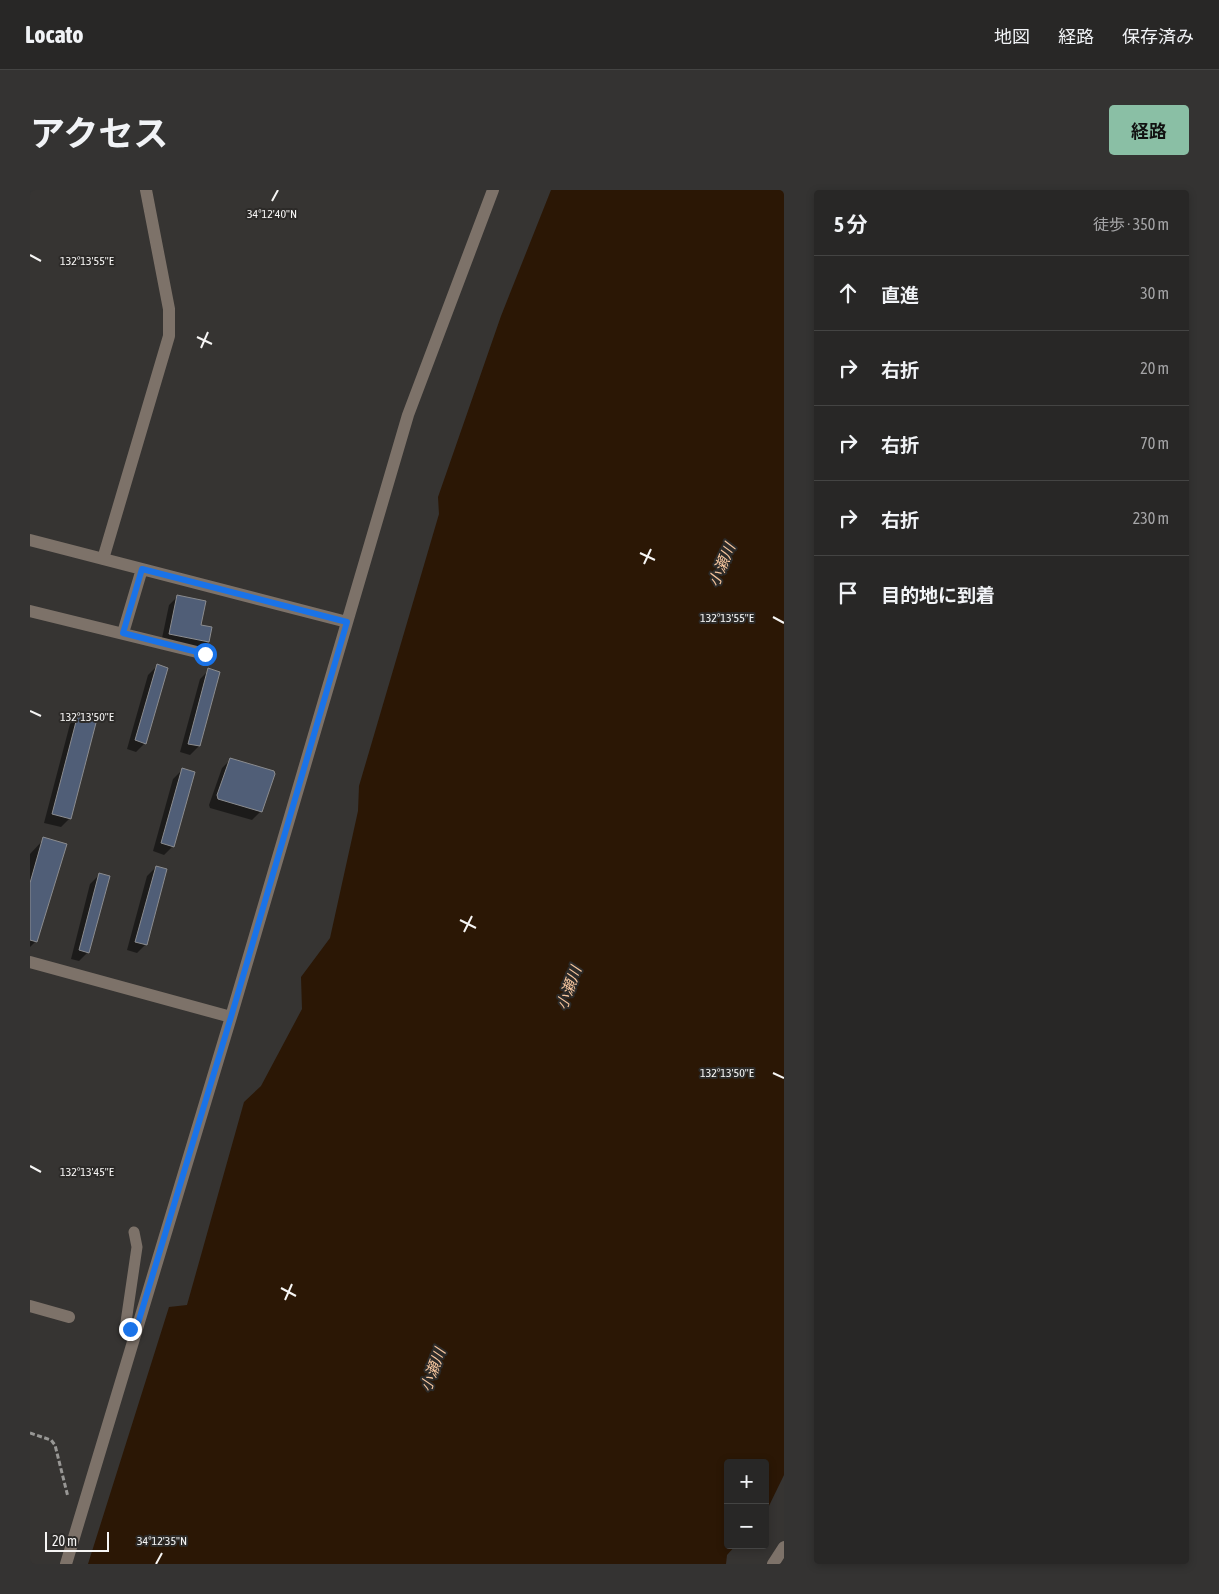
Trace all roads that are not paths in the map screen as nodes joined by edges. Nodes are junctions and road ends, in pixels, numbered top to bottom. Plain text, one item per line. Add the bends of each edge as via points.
1 (146, 190) edge
2 (493, 190) edge
3 (30, 540) edge
4 (103, 558) junction
5 (142, 569) junction
6 (30, 611) edge
7 (347, 622) junction
8 (123, 633) junction
9 (205, 654) dead end
10 (30, 962) edge
11 (231, 1017) junction
12 (134, 1232) dead end
13 (30, 1306) edge
14 (70, 1317) dead end
15 (135, 1333) junction
16 (784, 1547) edge
17 (66, 1564) edge
18 (773, 1564) edge

1 - 4 street via 170,309 169,336
2 - 7 street via 408,415
3 - 4 street
4 - 5 street
5 - 7 street
5 - 8 street
6 - 8 street
7 - 11 street
8 - 9 street
10 - 11 street
11 - 15 street
12 - 15 lane via 137,1247 126,1322
13 - 14 street
15 - 17 street
16 - 18 street

